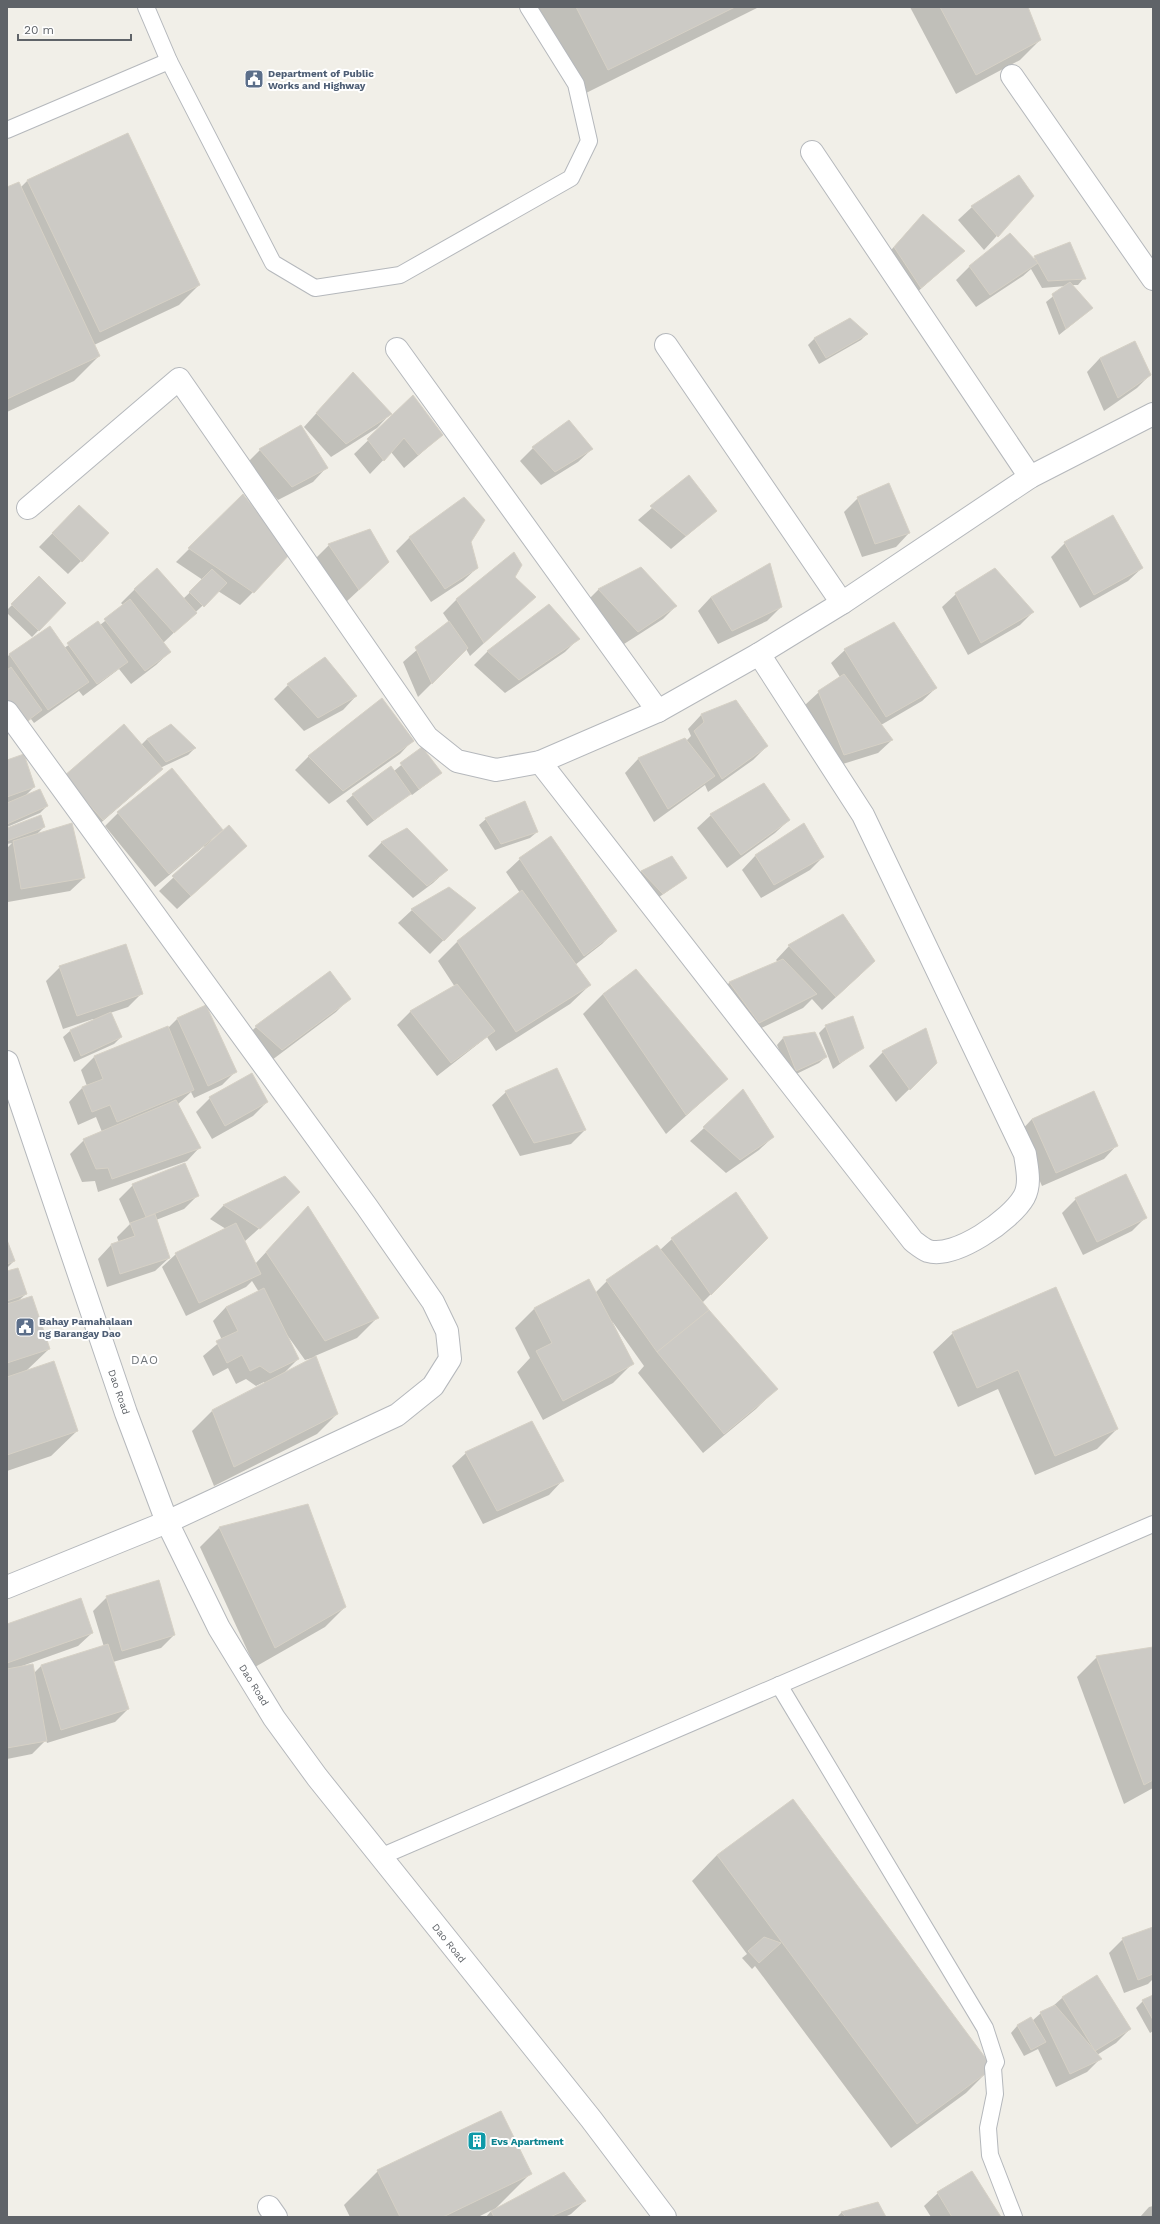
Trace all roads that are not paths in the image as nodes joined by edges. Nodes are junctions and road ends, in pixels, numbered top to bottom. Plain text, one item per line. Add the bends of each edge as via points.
1 (146, 7) edge
2 (528, 7) edge
3 (169, 61) junction
4 (1012, 76) dead end
5 (7, 130) edge
6 (812, 152) dead end
7 (1153, 279) edge
8 (666, 345) dead end
9 (397, 349) dead end
10 (1153, 414) edge
11 (1030, 477) junction
12 (28, 508) dead end
13 (842, 603) junction
14 (759, 654) junction
15 (658, 711) junction
16 (7, 712) edge
17 (540, 762) junction
18 (7, 1062) edge
19 (167, 1522) junction
20 (1153, 1524) edge
21 (7, 1587) edge
22 (779, 1685) junction
23 (380, 1857) junction
24 (666, 2217) edge
25 (1014, 2217) edge

1 - 3 lane
2 - 3 lane via 576,84 589,141 571,178 400,275 314,288 273,263
3 - 5 lane
4 - 7 street
6 - 11 street
8 - 13 street
9 - 15 street
10 - 11 street
11 - 13 street
12 - 17 street via 179,379 427,737 457,761 496,770
13 - 14 street
14 - 15 street
14 - 17 street via 863,815 1025,1154 1029,1179 1024,1196 1012,1213 996,1227 952,1250 928,1251 913,1241
15 - 17 street
16 - 19 street via 366,1207 433,1302 447,1331 450,1359 433,1386 398,1415
18 - 19 street, Dao Road via 126,1413
19 - 21 street
19 - 23 street, Dao Road via 219,1628 274,1718
20 - 22 lane
22 - 23 lane
22 - 25 lane via 985,2028 996,2062 992,2068 995,2094 988,2128 990,2155
23 - 24 street, Dao Road via 591,2119

